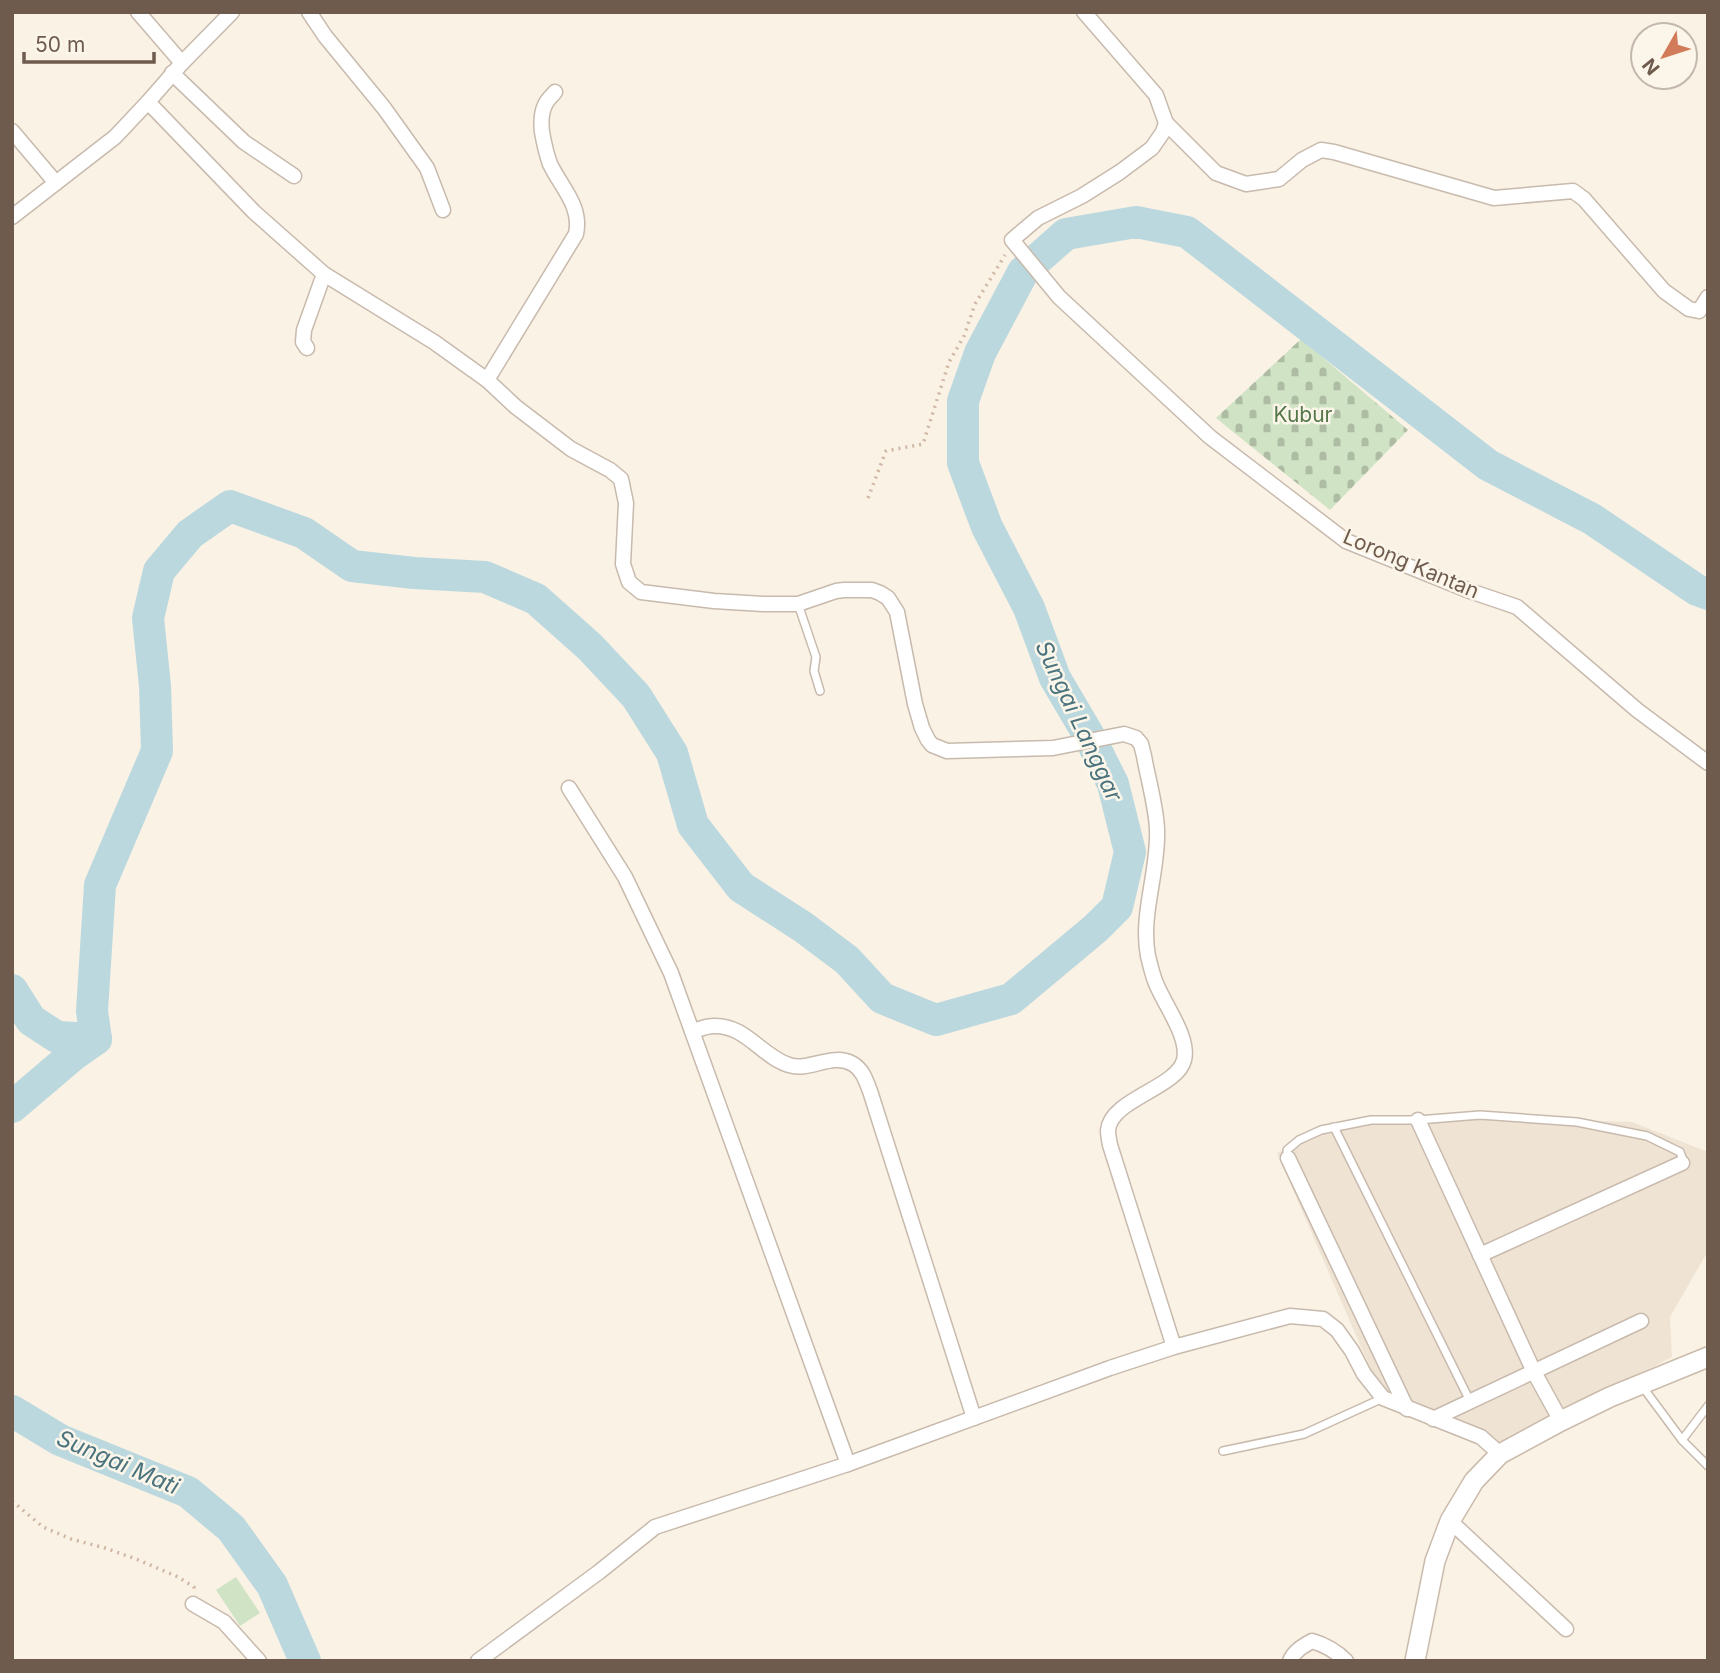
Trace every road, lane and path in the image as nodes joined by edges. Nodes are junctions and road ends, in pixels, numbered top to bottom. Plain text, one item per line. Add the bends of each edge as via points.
1 (138, 12) edge
2 (232, 12) edge
3 (309, 12) edge
4 (1084, 12) edge
5 (177, 68) junction
6 (555, 92) dead end
7 (148, 102) junction
8 (1166, 123) junction
9 (12, 131) edge
10 (294, 176) dead end
11 (56, 183) junction
12 (443, 210) dead end
13 (12, 216) edge
14 (1016, 245) junction
15 (324, 274) junction
16 (1708, 297) edge
17 (307, 348) dead end
18 (486, 380) junction
19 (869, 498) dead end
20 (798, 604) junction
21 (821, 691) dead end
22 (1708, 763) edge
23 (569, 788) dead end
24 (692, 1031) junction
25 (1418, 1120) junction
26 (1334, 1126) junction
27 (1288, 1158) joint
28 (1682, 1163) joint
29 (1480, 1255) junction
30 (1641, 1321) dead end
31 (1174, 1347) junction
32 (1708, 1357) edge
33 (1534, 1372) junction
34 (1641, 1384) junction
35 (1383, 1398) junction
36 (1470, 1401) junction
37 (1708, 1406) edge
38 (1407, 1409) junction
39 (974, 1418) junction
40 (1433, 1419) junction
41 (1561, 1421) junction
42 (1682, 1440) junction
43 (1223, 1451) dead end
44 (1500, 1454) junction
45 (848, 1464) junction
46 (1708, 1466) edge
47 (12, 1502) edge
48 (1450, 1521) junction
49 (192, 1604) joint
50 (1566, 1629) dead end
51 (259, 1661) edge
52 (478, 1661) edge
53 (1290, 1661) edge
54 (1346, 1661) edge
55 (1415, 1661) edge

1 - 5 street
2 - 5 street
3 - 12 street via 427,168
4 - 8 street via 1156,95
5 - 7 street
5 - 10 street via 244,142
6 - 18 street via 544,106 541,122 545,150 574,207 578,226
7 - 11 street via 115,136
7 - 15 street via 254,212
8 - 14 street via 1152,148 1082,196 1038,218
8 - 16 street via 1216,173 1246,184 1279,179 1321,150 1494,198 1573,191 1664,291 1699,311
9 - 11 street
11 - 13 street
14 - 19 path via 975,304 949,362 923,444 886,451
14 - 22 street, Lorong Kantan via 1059,298 1210,437 1346,541 1517,607 1637,710
15 - 17 street via 304,330
15 - 18 street
18 - 20 street via 571,449 621,479 626,503 623,564 629,582 641,592
20 - 21 lane via 816,657 814,671
20 - 31 street via 844,590 872,590 888,598 897,612 922,728 938,748 1053,748 1124,734 1141,744 1157,829 1146,933 1148,955 1155,981 1184,1040 1185,1058 1170,1077 1118,1111 1108,1130
23 - 24 street via 625,877 671,973
24 - 39 street via 714,1026 737,1031 777,1061 793,1067 841,1059 862,1072
24 - 45 street
25 - 26 lane
25 - 28 lane via 1480,1115 1577,1122 1647,1136 1679,1152
25 - 29 street
26 - 27 lane via 1293,1144 1287,1150
26 - 36 lane
27 - 38 street
28 - 29 street
29 - 33 street
30 - 33 street
31 - 35 street via 1290,1316 1322,1319 1352,1351
31 - 39 street
32 - 34 main road
33 - 36 street
33 - 41 street
34 - 41 main road
34 - 42 lane
35 - 38 street
35 - 43 lane via 1304,1434
36 - 40 street
37 - 42 lane
38 - 40 street
39 - 45 street
40 - 44 street via 1481,1437
41 - 44 main road
42 - 46 lane
44 - 48 main road via 1474,1481
45 - 52 street via 655,1527
47 - 49 path via 43,1527 178,1577 194,1587
48 - 50 street
48 - 55 main road via 1435,1561
49 - 51 street via 223,1622
53 - 54 street via 1312,1641

